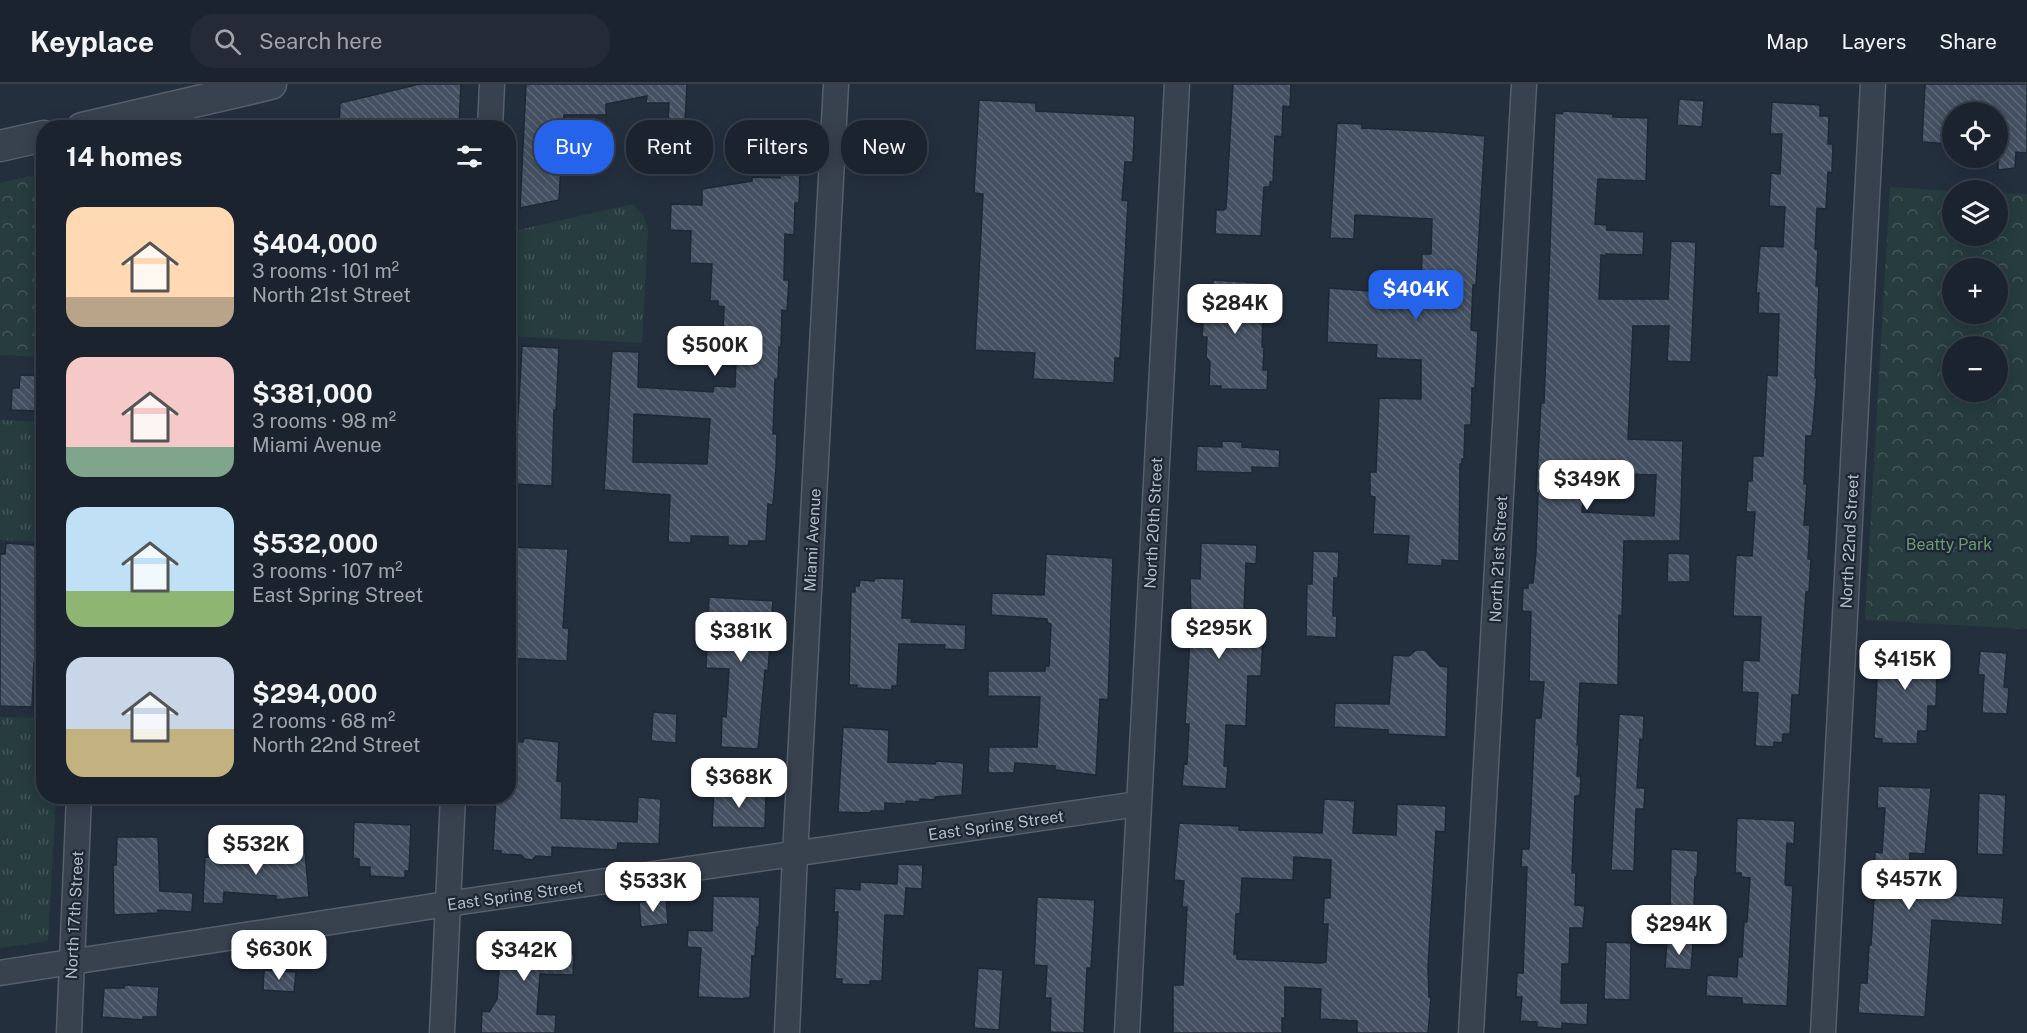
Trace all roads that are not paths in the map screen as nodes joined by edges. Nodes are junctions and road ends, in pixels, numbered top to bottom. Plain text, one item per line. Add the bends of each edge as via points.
1 (271, 84) edge
2 (492, 84) edge
3 (836, 84) edge
4 (1177, 84) edge
5 (1524, 84) edge
6 (1873, 84) edge
7 (129, 120) edge
8 (490, 120) edge
9 (36, 138) edge
10 (0, 146) edge
11 (79, 804) edge
12 (453, 804) edge
13 (1138, 804) junction
14 (795, 855) junction
15 (447, 904) junction
16 (71, 962) junction
17 (0, 973) edge
18 (69, 1033) edge
19 (441, 1033) edge
20 (787, 1033) edge
21 (1128, 1033) edge
22 (1471, 1033) edge
23 (1822, 1033) edge

1 - 7 street
2 - 8 street
3 - 14 street, Miami Avenue
4 - 13 street, North 20th Street
5 - 22 street, North 21st Street
6 - 23 street, North 22nd Street
9 - 10 street
11 - 16 street, North 17th Street
12 - 15 street
13 - 14 street, East Spring Street
13 - 21 street, North 20th Street
14 - 15 street, East Spring Street
14 - 20 street, Miami Avenue
15 - 16 street, East Spring Street
15 - 19 street
16 - 17 street, East Spring Street
16 - 18 street, North 17th Street

